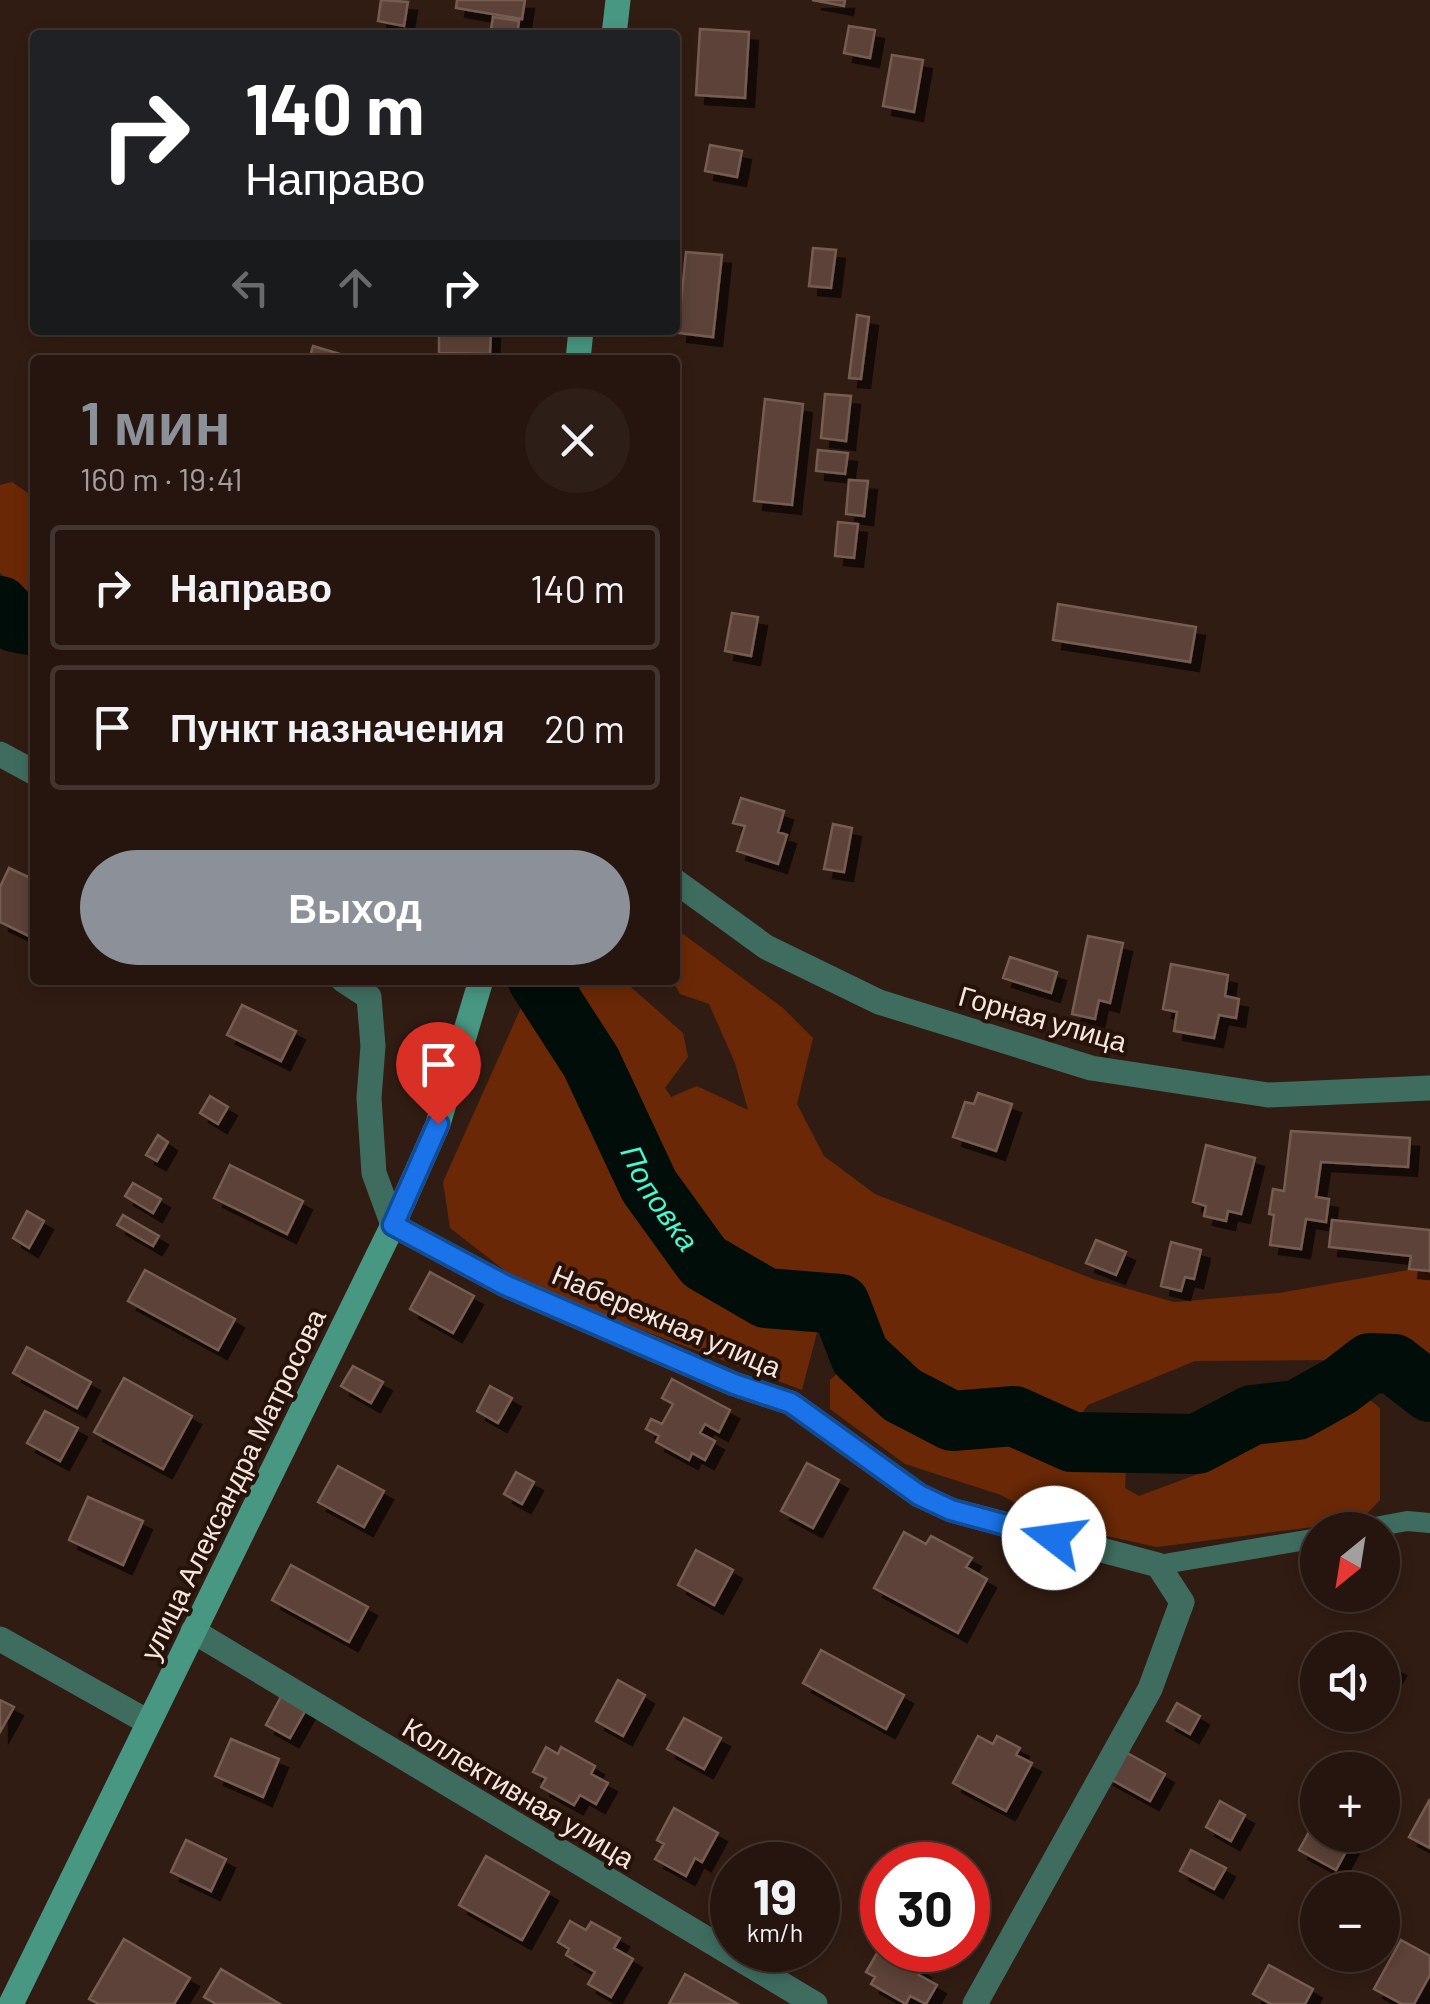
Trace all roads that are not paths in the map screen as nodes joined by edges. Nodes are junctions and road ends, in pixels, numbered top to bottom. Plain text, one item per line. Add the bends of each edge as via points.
1 (618, 0) edge
2 (615, 30) edge
3 (0, 754) edge
4 (30, 770) edge
5 (680, 885) edge
6 (351, 985) edge
7 (480, 985) edge
8 (1430, 1088) edge
9 (393, 1225) junction
10 (1400, 1522) edge
11 (1430, 1523) edge
12 (1300, 1541) edge
13 (1158, 1565) junction
14 (193, 1631) junction
15 (0, 1640) edge
16 (148, 1722) junction
17 (10, 2004) edge
18 (815, 2004) edge
19 (975, 2004) edge

1 - 2 main road
3 - 4 street
5 - 8 street, Горная улица via 766,947 878,1002 1091,1068 1268,1096
6 - 9 street via 369,997 374,1173
7 - 9 main road, улица Александра Матросова via 438,1124
9 - 13 street, Набережная улица via 505,1285 791,1403 919,1495 951,1510
9 - 14 main road, улица Александра Матросова
10 - 11 lane
12 - 13 lane
13 - 19 street via 1182,1602 1150,1690
14 - 16 main road, улица Александра Матросова
14 - 18 street, Коллективная улица
15 - 16 street
16 - 17 main road, улица Александра Матросова

